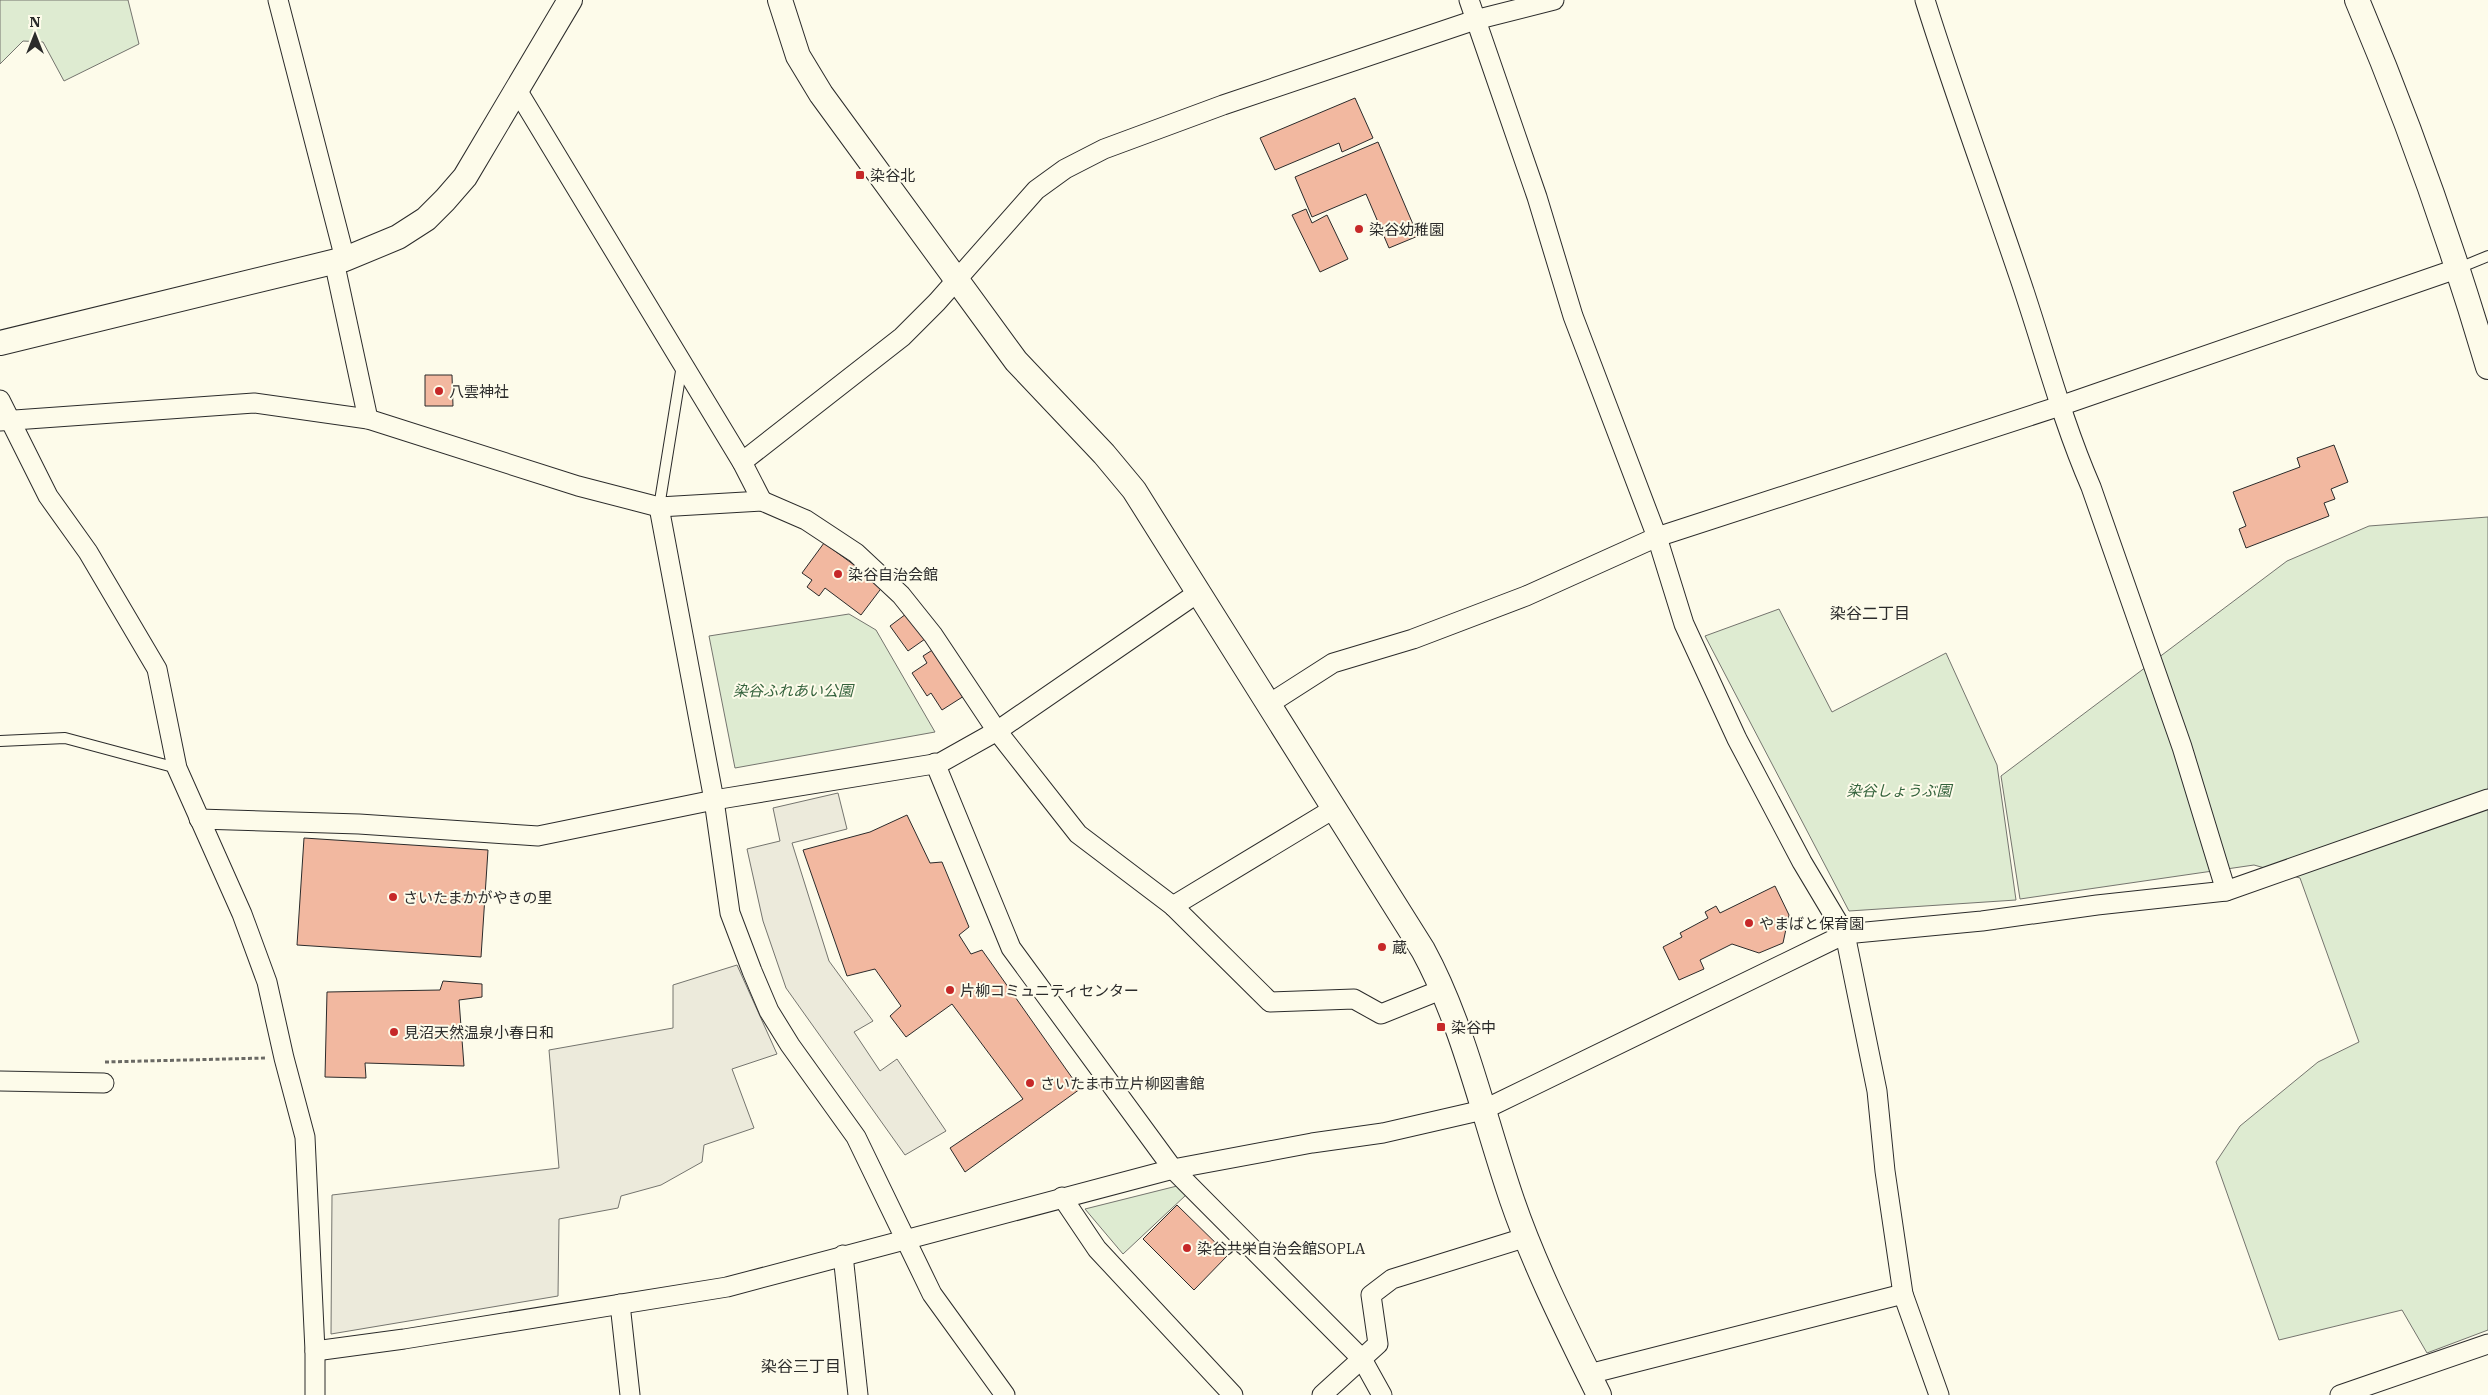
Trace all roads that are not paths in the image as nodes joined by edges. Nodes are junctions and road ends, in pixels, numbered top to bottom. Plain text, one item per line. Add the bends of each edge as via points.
1 (278, 0) edge
2 (570, 0) edge
3 (780, 0) edge
4 (1469, 0) edge
5 (1554, 0) edge
6 (1925, 0) edge
7 (2357, 0) edge
8 (1475, 20) junction
9 (516, 90) junction
10 (2488, 256) edge
11 (340, 260) junction
12 (2459, 268) junction
13 (956, 279) junction
14 (0, 343) edge
15 (683, 364) junction
16 (2488, 367) edge
17 (0, 400) edge
18 (2060, 406) junction
19 (368, 419) junction
20 (4, 420) edge
21 (742, 462) junction
22 (762, 501) junction
23 (659, 508) junction
24 (1657, 537) junction
25 (1199, 592) junction
26 (1268, 704) junction
27 (997, 731) junction
28 (0, 741) edge
29 (935, 763) junction
30 (177, 768) junction
31 (2488, 799) edge
32 (714, 800) junction
33 (1335, 808) junction
34 (199, 819) junction
35 (2226, 891) junction
36 (1173, 906) junction
37 (1845, 934) junction
38 (1443, 988) junction
39 (0, 1081) edge
40 (104, 1083) road end
41 (1483, 1110) junction
42 (1173, 1169) junction
43 (1062, 1197) junction
44 (1527, 1237) junction
45 (904, 1238) junction
46 (842, 1255) junction
47 (1903, 1294) junction
48 (620, 1304) junction
49 (2488, 1344) edge
50 (315, 1350) junction
51 (1362, 1359) junction
52 (1594, 1385) edge
53 (315, 1395) edge
54 (630, 1395) edge
55 (858, 1395) edge
56 (1005, 1395) edge
57 (1233, 1395) edge
58 (1322, 1395) edge
59 (1382, 1395) edge
60 (1938, 1395) edge
61 (2340, 1395) edge

1 - 11 street
2 - 9 street
3 - 13 street via 798,56 821,94
4 - 8 street
5 - 8 street
6 - 18 street via 1957,102 2020,277
7 - 12 street via 2392,83
8 - 13 street via 1222,105 1104,149 1065,169 1036,190
8 - 24 street via 1537,197 1573,316
9 - 11 street via 465,177 426,219 398,238
9 - 15 street
10 - 12 lane
11 - 14 street
11 - 19 street
12 - 16 street
12 - 18 street
13 - 21 street via 902,337
13 - 25 street via 1016,361 1134,490
15 - 21 street
15 - 23 lane
17 - 20 street
18 - 24 street
18 - 35 street via 2182,747
19 - 20 street via 254,403
19 - 23 street via 578,486
20 - 30 street via 157,669
21 - 22 street
22 - 23 street
22 - 27 street via 806,520 856,553 901,594 933,635
23 - 32 street
24 - 26 street via 1526,596 1413,639 1333,663
24 - 37 street via 1684,624 1710,683 1802,862
25 - 26 street
25 - 27 street
26 - 33 street
27 - 29 street
27 - 36 street via 1078,834
28 - 30 lane via 65,738
29 - 32 street
29 - 42 street via 1011,948
30 - 34 street
31 - 35 street
32 - 34 street via 538,836 359,824
32 - 45 street via 730,913 769,1011 856,1137
33 - 36 street
33 - 38 street
34 - 50 street via 242,914 267,982 305,1137
35 - 37 street
36 - 38 street via 1270,1002 1354,999 1381,1014
37 - 41 street
37 - 47 street via 1877,1091
38 - 41 street
39 - 40 street
41 - 42 street via 1383,1134 1312,1143
41 - 44 street
42 - 43 street
42 - 51 street
43 - 45 street
43 - 57 street via 1097,1249
44 - 51 street via 1385,1284 1371,1295 1378,1344
44 - 52 street
45 - 46 street
45 - 56 street via 932,1294
46 - 48 street via 727,1287
46 - 55 street
47 - 52 street
47 - 60 street
48 - 50 street via 404,1340
48 - 54 street
49 - 61 street
50 - 53 street
51 - 58 street
51 - 59 street

